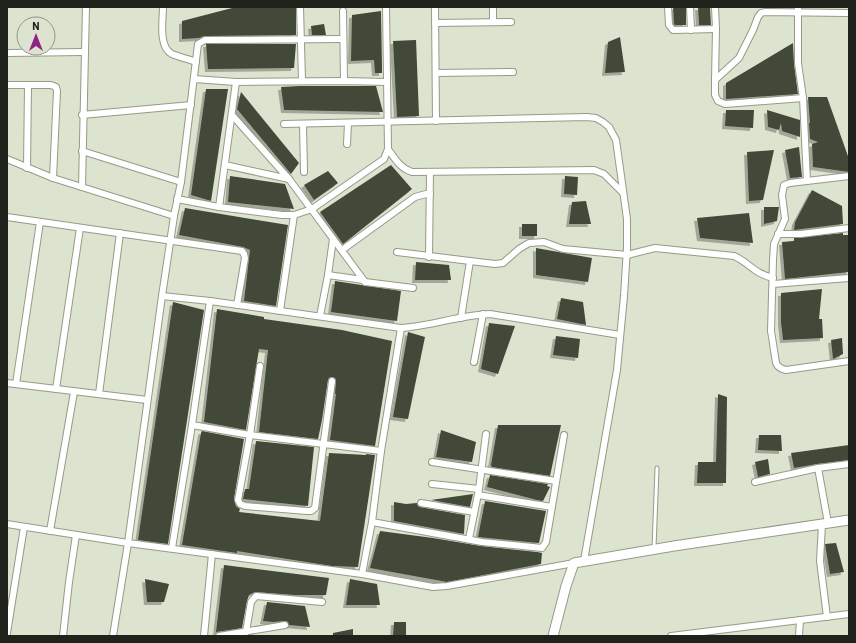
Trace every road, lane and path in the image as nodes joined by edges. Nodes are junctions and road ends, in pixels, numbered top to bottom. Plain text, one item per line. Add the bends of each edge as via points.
1 (86, 7) edge
2 (163, 7) edge
3 (300, 7) edge
4 (386, 7) edge
5 (435, 7) edge
6 (493, 7) edge
7 (668, 7) edge
8 (690, 7) edge
9 (715, 7) edge
10 (798, 10) edge
11 (343, 11) dead end
12 (847, 13) dead end
13 (493, 22) junction
14 (511, 22) dead end
15 (436, 23) junction
16 (716, 29) junction
17 (691, 30) junction
18 (344, 39) junction
19 (300, 40) junction
20 (84, 52) junction
21 (7, 53) edge
22 (196, 62) junction
23 (513, 72) dead end
24 (436, 73) junction
25 (194, 79) junction
26 (344, 80) junction
27 (715, 80) junction
28 (302, 81) junction
29 (236, 82) junction
30 (387, 82) junction
31 (7, 85) edge
32 (28, 85) junction
33 (803, 98) junction
34 (191, 105) junction
35 (82, 115) junction
36 (232, 115) junction
37 (436, 121) junction
38 (388, 122) junction
39 (348, 123) junction
40 (284, 124) dead end
41 (303, 124) junction
42 (347, 144) dead end
43 (388, 149) junction
44 (82, 151) junction
45 (7, 159) edge
46 (225, 165) junction
47 (26, 168) junction
48 (304, 172) dead end
49 (430, 172) junction
50 (849, 176) edge
51 (53, 178) junction
52 (289, 179) junction
53 (806, 181) junction
54 (181, 182) junction
55 (82, 187) junction
56 (623, 192) junction
57 (430, 194) junction
58 (177, 200) junction
59 (219, 207) junction
60 (312, 209) junction
61 (294, 215) junction
62 (174, 216) junction
63 (7, 217) edge
64 (40, 222) junction
65 (80, 228) junction
66 (849, 228) edge
67 (120, 233) junction
68 (778, 234) junction
69 (333, 239) junction
70 (170, 241) junction
71 (342, 250) junction
72 (397, 252) dead end
73 (627, 255) junction
74 (429, 257) junction
75 (470, 261) junction
76 (328, 275) junction
77 (849, 278) edge
78 (773, 281) junction
79 (365, 282) junction
80 (412, 288) dead end
81 (162, 296) junction
82 (210, 301) junction
83 (237, 305) junction
84 (280, 311) junction
85 (484, 314) junction
86 (320, 316) junction
87 (461, 318) junction
88 (401, 328) junction
89 (620, 335) junction
90 (849, 361) edge
91 (474, 362) dead end
92 (260, 366) dead end
93 (332, 381) dead end
94 (7, 383) edge
95 (16, 384) junction
96 (56, 389) junction
97 (74, 392) junction
98 (99, 394) junction
99 (147, 400) junction
100 (192, 425) junction
101 (486, 434) dead end
102 (250, 435) junction
103 (564, 435) dead end
104 (323, 444) junction
105 (381, 451) junction
106 (432, 462) dead end
107 (849, 464) edge
108 (657, 468) dead end
109 (818, 468) junction
110 (482, 470) junction
111 (556, 481) junction
112 (755, 482) dead end
113 (432, 484) dead end
114 (479, 492) junction
115 (422, 504) dead end
116 (552, 507) junction
117 (474, 512) junction
118 (849, 520) edge
119 (372, 522) junction
120 (7, 524) edge
121 (825, 524) junction
122 (24, 527) junction
123 (50, 531) junction
124 (76, 535) junction
125 (469, 539) junction
126 (128, 543) junction
127 (172, 548) junction
128 (654, 549) junction
129 (212, 554) junction
130 (584, 561) junction
131 (574, 563) junction
132 (362, 574) junction
133 (7, 585) edge
134 (14, 586) junction
135 (322, 602) dead end
136 (849, 614) edge
137 (827, 617) junction
138 (800, 620) junction
139 (285, 625) dead end
140 (246, 632) junction
141 (7, 633) edge
142 (63, 636) edge
143 (113, 636) edge
144 (204, 636) edge
145 (219, 636) edge
146 (553, 636) edge
147 (671, 636) edge
148 (799, 636) edge

1 - 20 street
2 - 22 street via 163,42 166,50
3 - 19 street
4 - 30 street
5 - 15 street
6 - 13 street
7 - 17 street via 670,28
8 - 17 street
9 - 16 street
10 - 12 street
10 - 27 street via 761,13 738,58
10 - 33 street via 798,63
11 - 18 street
13 - 14 street
13 - 15 street
15 - 24 street
16 - 17 street
16 - 27 street
18 - 19 street
18 - 26 street
19 - 22 street via 205,40 198,44
19 - 28 street
20 - 21 street
20 - 35 street
22 - 25 street
23 - 24 street
24 - 37 street
25 - 29 street
25 - 34 street
26 - 28 street
26 - 30 street
27 - 33 street via 715,95 718,101 725,104
28 - 29 street
29 - 36 street
30 - 38 street
31 - 32 street
32 - 47 street
32 - 51 street via 56,87
33 - 53 street
34 - 35 street
34 - 54 street
35 - 44 street
36 - 46 street
36 - 52 street
37 - 38 street
37 - 56 street via 596,118 609,127 616,140
38 - 39 street
38 - 43 street
39 - 41 street
39 - 42 street
40 - 41 street
41 - 48 street
43 - 49 street via 397,163 406,170
43 - 60 street via 384,159
44 - 54 street
44 - 55 street
45 - 47 street
46 - 52 street
46 - 59 street
47 - 51 street
49 - 56 street via 594,170 604,174
49 - 57 street
50 - 53 street
51 - 55 street
52 - 60 street
53 - 68 street via 784,185 782,195 785,219
54 - 58 street
55 - 62 street
56 - 73 street via 627,219
57 - 71 street via 415,197
57 - 74 street
58 - 59 street
58 - 62 street
59 - 61 street
60 - 61 street
60 - 69 street
61 - 84 street
62 - 70 street
63 - 64 street
64 - 65 street
64 - 95 street
65 - 67 street
65 - 96 street
66 - 68 street via 802,234
67 - 70 street
67 - 98 street
68 - 78 street via 774,244
69 - 71 street
69 - 76 street
70 - 81 street
70 - 83 street via 242,251 245,258
71 - 79 street
72 - 74 street
73 - 75 street via 563,249 544,242 529,244 519,249 503,263
73 - 78 street via 655,248 734,256
73 - 89 street
74 - 75 street
75 - 87 street
76 - 79 street
76 - 86 street
77 - 78 street
78 - 90 street via 771,331 778,366 786,370
79 - 80 street
81 - 82 street
81 - 99 street
82 - 83 street
82 - 100 street
83 - 84 street
84 - 86 street
85 - 87 street
85 - 89 street
85 - 91 street
86 - 88 street
87 - 88 street
88 - 105 street
89 - 130 street via 609,418
92 - 102 street
93 - 104 street
94 - 95 street
95 - 96 street
96 - 97 street
97 - 98 street
97 - 123 street
98 - 99 street
99 - 126 street
100 - 102 street
100 - 127 street
101 - 110 street
102 - 104 street
102 - 104 street via 238,500 245,506 311,511 314,508
103 - 111 street
104 - 105 street
105 - 119 street
106 - 110 street
107 - 109 street
108 - 128 lane
109 - 112 street
109 - 121 street
110 - 111 street
110 - 114 street
111 - 116 street
113 - 114 street
114 - 116 street
114 - 117 street
115 - 117 street
116 - 125 street via 546,542 542,548
117 - 125 street
118 - 121 main road
119 - 125 street
119 - 132 street
120 - 122 street
121 - 128 main road
121 - 137 street via 820,561
122 - 123 street
122 - 134 street
123 - 124 street
124 - 126 street
124 - 142 street
126 - 127 street
126 - 143 street
127 - 129 street
128 - 130 main road
129 - 132 street
129 - 144 street
130 - 131 main road
131 - 132 street via 433,587
131 - 146 main road
133 - 134 street
134 - 141 street
135 - 140 street via 256,596 251,602
136 - 137 street
137 - 138 street
138 - 147 street
138 - 148 street
139 - 140 street
140 - 145 street

